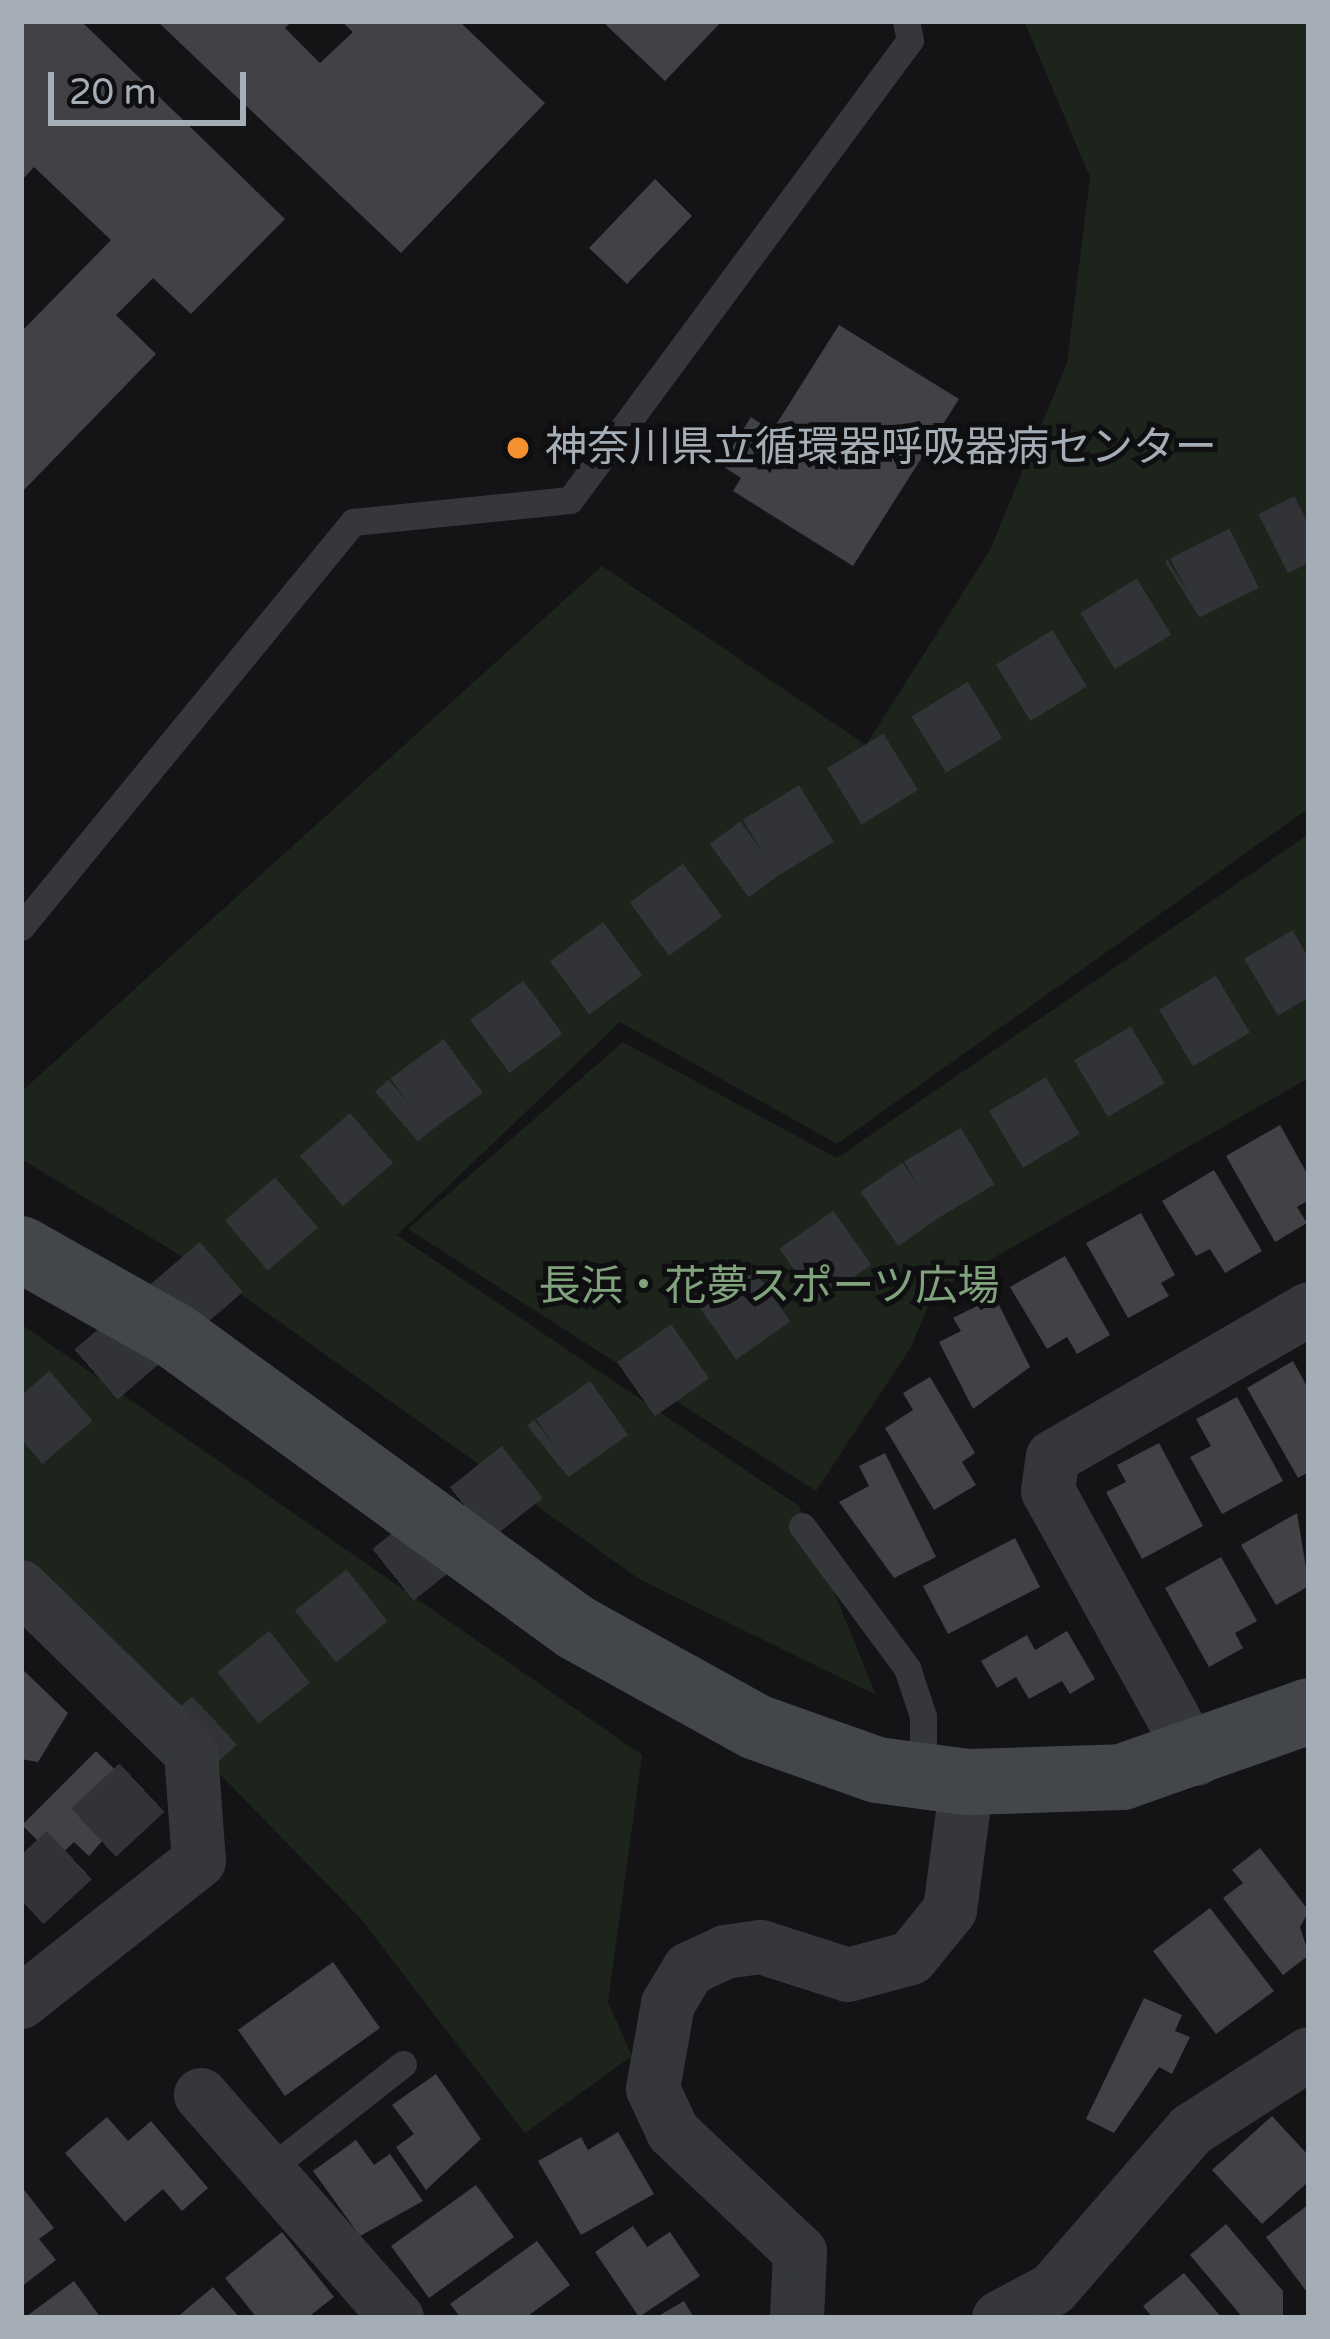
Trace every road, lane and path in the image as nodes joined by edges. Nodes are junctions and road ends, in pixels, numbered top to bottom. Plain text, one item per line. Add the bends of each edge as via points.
1 (906, 21) edge
2 (21, 927) edge
3 (21, 1249) edge
4 (1309, 1309) edge
5 (802, 1526) dead end
6 (21, 1587) edge
7 (1309, 1711) edge
8 (1196, 1759) junction
9 (945, 1779) junction
10 (21, 2002) edge
11 (1309, 2054) edge
12 (403, 2064) dead end
13 (200, 2095) dead end
14 (268, 2171) junction
15 (397, 2318) edge
16 (797, 2318) edge
17 (999, 2318) edge

1 - 2 lane via 910,40 570,500 353,522
3 - 9 street via 172,1334 669,1684 756,1727
4 - 8 street via 1053,1457 1048,1490
5 - 9 lane via 907,1668
6 - 10 street via 190,1754 199,1861
7 - 8 street
8 - 9 street via 1122,1777
9 - 16 street via 950,1910 911,1958 848,1976 761,1947 725,1952 689,1969 668,2004 653,2089 673,2132 800,2252
11 - 17 street via 1191,2130 1053,2289
12 - 14 lane
13 - 14 street
14 - 15 street

